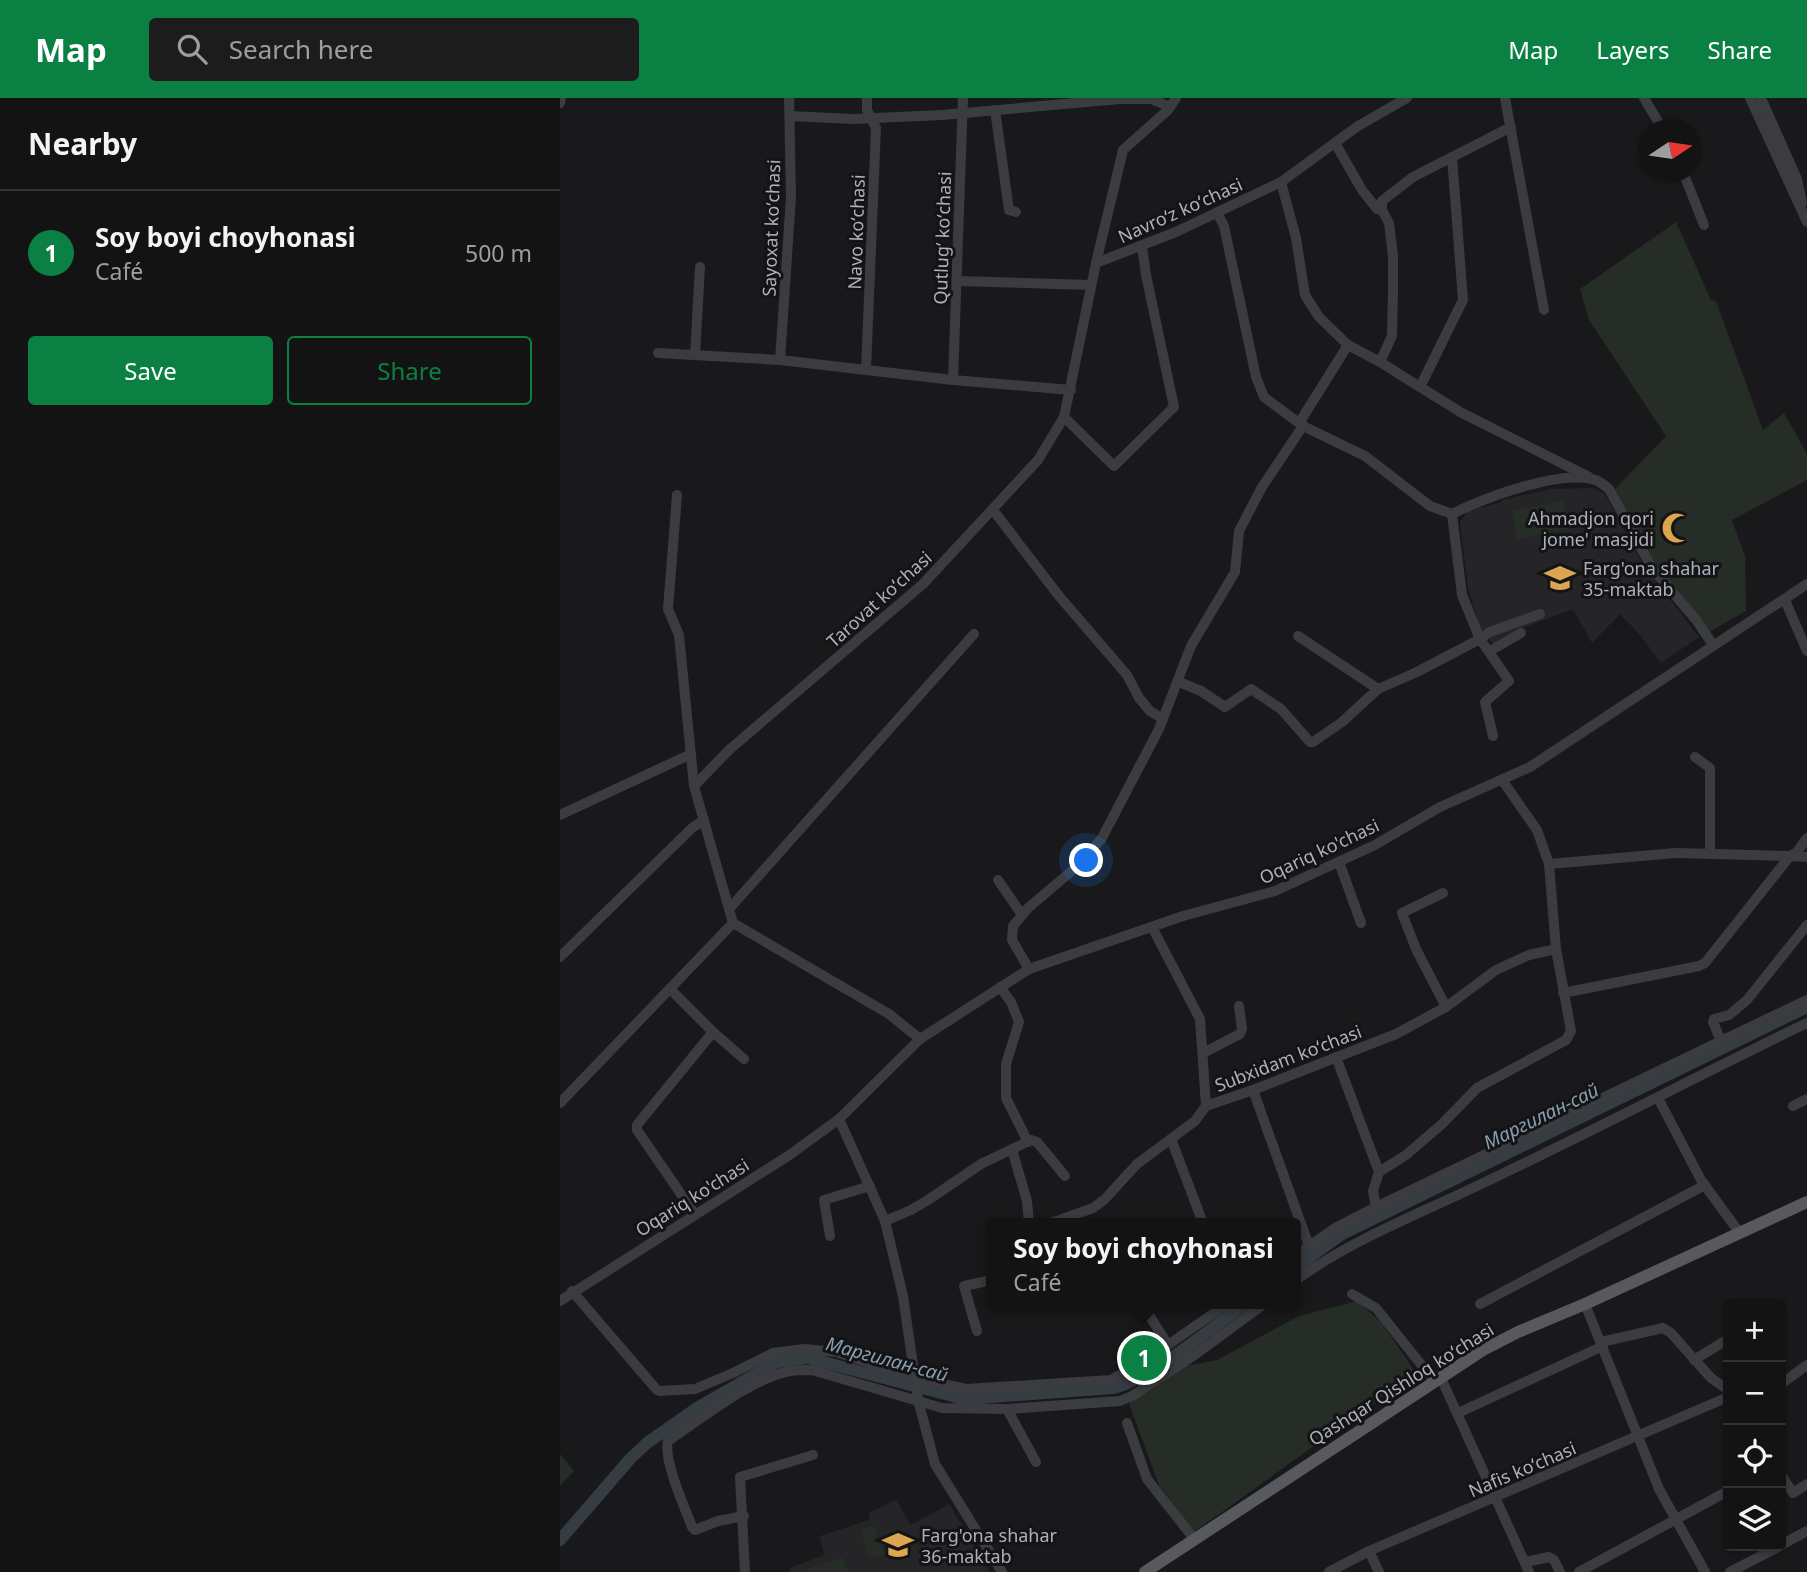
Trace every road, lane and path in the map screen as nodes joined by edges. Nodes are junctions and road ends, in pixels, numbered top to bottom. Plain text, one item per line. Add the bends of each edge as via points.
1 (789, 98) edge
2 (867, 98) edge
3 (963, 98) edge
4 (1384, 98) edge
5 (1407, 98) edge
6 (1505, 98) edge
7 (1644, 98) edge
8 (1749, 98) edge
9 (1761, 98) edge
10 (1173, 103) edge
11 (995, 110) junction
12 (1384, 111) junction
13 (963, 113) junction
14 (790, 117) junction
15 (872, 118) junction
16 (1656, 119) edge
17 (1510, 127) junction
18 (1335, 143) junction
19 (1452, 157) junction
20 (1281, 182) junction
21 (1687, 182) edge
22 (1382, 210) junction
23 (1803, 211) junction
24 (1016, 212) dead end
25 (1217, 213) junction
26 (1807, 222) edge
27 (1704, 225) dead end
28 (1142, 246) junction
29 (1096, 263) junction
30 (700, 267) dead end
31 (957, 281) junction
32 (1091, 285) junction
33 (1544, 310) dead end
34 (1348, 345) junction
35 (658, 353) dead end
36 (695, 355) junction
37 (780, 360) junction
38 (1380, 362) junction
39 (866, 369) junction
40 (953, 380) junction
41 (1420, 387) junction
42 (1071, 390) junction
43 (1064, 417) junction
44 (1303, 426) junction
45 (1593, 480) junction
46 (677, 495) dead end
47 (993, 510) junction
48 (1452, 514) junction
49 (1807, 584) edge
50 (1784, 600) junction
51 (1540, 614) dead end
52 (1521, 633) dead end
53 (974, 634) dead end
54 (1298, 636) dead end
55 (1480, 639) junction
56 (1713, 645) junction
57 (1490, 651) junction
58 (1807, 651) edge
59 (1179, 682) junction
60 (1378, 689) junction
61 (1163, 719) junction
62 (1493, 736) dead end
63 (691, 754) junction
64 (1695, 757) dead end
65 (1502, 780) junction
66 (694, 786) junction
67 (560, 816) edge
68 (704, 820) junction
69 (1807, 838) edge
70 (1710, 853) junction
71 (1790, 856) junction
72 (1807, 857) edge
73 (1339, 862) junction
74 (1549, 864) junction
75 (998, 880) dead end
76 (1443, 893) dead end
77 (729, 909) junction
78 (1021, 915) junction
79 (733, 923) junction
80 (1361, 923) dead end
81 (1807, 925) edge
82 (1152, 928) junction
83 (1556, 949) junction
84 (560, 957) edge
85 (1029, 970) junction
86 (1000, 987) junction
87 (670, 989) junction
88 (1563, 993) junction
89 (1807, 1000) edge
90 (1239, 1006) dead end
91 (1446, 1007) junction
92 (1807, 1023) edge
93 (713, 1032) junction
94 (920, 1039) junction
95 (1721, 1041) junction
96 (1203, 1053) junction
97 (1336, 1057) junction
98 (744, 1059) dead end
99 (1253, 1090) junction
100 (1658, 1098) junction
101 (1807, 1099) edge
102 (560, 1103) edge
103 (1206, 1106) junction
104 (1793, 1106) dead end
105 (839, 1119) junction
106 (1171, 1139) junction
107 (1028, 1142) junction
108 (1012, 1150) junction
109 (1379, 1172) junction
110 (1065, 1176) dead end
111 (1705, 1185) junction
112 (870, 1186) junction
113 (1807, 1202) edge
114 (1376, 1208) junction
115 (694, 1213) junction
116 (1029, 1218) edge
117 (1065, 1218) edge
118 (1201, 1218) edge
119 (1299, 1218) edge
120 (885, 1221) junction
121 (1301, 1224) edge
122 (1740, 1232) junction
123 (830, 1236) dead end
124 (1309, 1246) junction
125 (1301, 1252) edge
126 (1301, 1277) edge
127 (986, 1281) edge
128 (572, 1292) junction
129 (1352, 1294) dead end
130 (560, 1301) edge
131 (1480, 1304) dead end
132 (1585, 1304) junction
133 (1145, 1309) edge
134 (1220, 1309) edge
135 (1257, 1309) edge
136 (977, 1331) dead end
137 (1723, 1342) edge
138 (1602, 1344) junction
139 (1168, 1345) junction
140 (1694, 1360) junction
141 (1807, 1365) edge
142 (916, 1378) junction
143 (1438, 1380) junction
144 (1786, 1380) edge
145 (1723, 1386) edge
146 (1723, 1399) edge
147 (918, 1400) junction
148 (1007, 1409) junction
149 (1458, 1413) junction
150 (1127, 1423) dead end
151 (1637, 1437) junction
152 (813, 1454) dead end
153 (1035, 1462) dead end
154 (1786, 1482) edge
155 (1807, 1484) edge
156 (1723, 1494) edge
157 (1494, 1498) junction
158 (744, 1516) junction
159 (1675, 1519) junction
160 (1807, 1531) edge
161 (1195, 1540) junction
162 (1786, 1542) edge
163 (1369, 1551) junction
164 (1769, 1551) edge
165 (1527, 1567) edge
166 (745, 1572) edge
167 (1002, 1572) edge
168 (1145, 1572) edge
169 (1329, 1572) edge
170 (1379, 1572) edge
171 (1560, 1572) edge
172 (1579, 1572) edge
173 (1705, 1572) edge
174 (1730, 1572) edge

1 - 14 street, Sayoxat koʻchasi
2 - 15 street, Navo koʻchasi
3 - 13 street, Qutlugʻ koʻchasi
4 - 12 street
5 - 12 street, Navroʻz koʻchasi
6 - 17 street
7 - 16 street
8 - 23 street
9 - 23 street via 1797,179
10 - 11 street via 1120,99
10 - 29 street via 1123,150
11 - 13 street
11 - 24 street via 1009,210
12 - 18 street, Navroʻz koʻchasi
13 - 15 street
13 - 31 street, Qutlugʻ koʻchasi
14 - 15 street
14 - 37 street, Sayoxat koʻchasi via 791,197
15 - 39 street, Navo koʻchasi via 876,128
17 - 19 street
17 - 33 street
18 - 20 street, Navroʻz koʻchasi
18 - 22 street via 1362,190
19 - 22 street via 1413,177 1382,201
19 - 41 street via 1463,300
20 - 25 street, Navroʻz koʻchasi
20 - 34 street via 1305,295 1319,317
21 - 27 street
22 - 38 street via 1394,256 1392,336
23 - 26 street
25 - 28 street, Navroʻz koʻchasi
25 - 44 street via 1224,226 1260,392
28 - 29 street, Navroʻz koʻchasi
28 - 43 street via 1174,407 1114,466
29 - 32 street
30 - 36 street
31 - 32 street
31 - 40 street, Qutlugʻ koʻchasi
32 - 42 street
34 - 38 street
34 - 44 street via 1301,420
35 - 36 street
36 - 37 street
37 - 39 street
38 - 41 street
39 - 40 street
40 - 42 street
41 - 45 street
42 - 43 street
43 - 47 street, Tarovat koʻchasi via 1038,460
44 - 48 street via 1365,456 1430,506
44 - 59 street via 1239,531 1235,572 1191,646
45 - 48 street via 1546,481 1486,497
45 - 56 street via 1609,489 1652,568
46 - 63 street via 668,609 679,635
47 - 61 street via 1127,675 1139,698
47 - 66 street, Tarovat koʻchasi via 923,584 729,750
48 - 55 street via 1462,595
49 - 50 street, Oqariq ko'chasi
50 - 56 street, Oqariq ko'chasi
50 - 58 street
51 - 55 street
52 - 57 street
53 - 77 street
54 - 60 street
55 - 57 street
55 - 60 street
56 - 65 street, Oqariq ko'chasi via 1530,767
57 - 62 street via 1509,681 1485,702
59 - 60 street via 1225,706 1251,689 1280,709 1310,742 1342,722
59 - 61 street
61 - 78 street via 1097,845
63 - 66 street
63 - 67 street
64 - 70 street via 1710,768
65 - 73 street, Oqariq ko'chasi via 1440,807
65 - 74 street via 1537,830
66 - 68 street
68 - 77 street
68 - 84 street
69 - 71 street
70 - 71 street
70 - 74 street
71 - 72 street
71 - 88 street via 1705,963
73 - 80 street
73 - 82 street, Oqariq ko'chasi via 1275,891
74 - 83 street
75 - 78 street
76 - 91 street via 1402,913
77 - 79 street
78 - 85 street via 1011,932 1012,940
79 - 87 street
79 - 94 street via 889,1014
81 - 95 street via 1747,1000 1729,1015 1714,1019
82 - 85 street, Oqariq ko'chasi
82 - 96 street via 1200,1019
83 - 88 street
83 - 91 street, Subxidam koʻchasi via 1529,954 1496,970
85 - 86 street, Oqariq ko'chasi
86 - 94 street, Oqariq ko'chasi
86 - 107 street via 1019,1023 1006,1064 1006,1098
87 - 93 street
87 - 102 street
88 - 109 street via 1571,1031 1566,1040 1477,1088 1406,1155
89 - 95 street
90 - 96 street via 1240,1034
91 - 97 street, Subxidam koʻchasi via 1396,1034
92 - 100 street
93 - 98 street
93 - 115 street via 637,1125
94 - 105 street, Oqariq ko'chasi
95 - 114 street
96 - 103 street
97 - 99 street, Subxidam koʻchasi
97 - 109 street
99 - 103 street, Subxidam koʻchasi
99 - 119 street
100 - 111 street
100 - 126 street via 1373,1233
101 - 104 street
103 - 106 street, Subxidam koʻchasi
105 - 112 street
105 - 115 street, Oqariq ko'chasi
106 - 117 street, Subxidam koʻchasi via 1137,1164 1093,1208
106 - 118 street
107 - 108 street
107 - 110 street via 1037,1141
108 - 116 street
108 - 120 street
109 - 114 street via 1373,1191
111 - 122 street
111 - 131 street
112 - 120 street
112 - 123 street via 824,1200
113 - 122 main road, Qashqar Qishloq koʻchasi
114 - 124 street
115 - 128 street, Oqariq ko'chasi
120 - 142 street
121 - 124 street
122 - 132 main road, Qashqar Qishloq koʻchasi
124 - 125 street
127 - 136 street via 964,1286
128 - 130 street, Oqariq ko'chasi
128 - 142 street via 660,1391 695,1389 788,1350 836,1352
129 - 143 street via 1376,1308
132 - 138 street
132 - 143 main road, Qashqar Qishloq koʻchasi via 1508,1337
133 - 139 street
134 - 139 street
135 - 148 street via 1120,1401
137 - 140 street
138 - 140 street via 1663,1328
138 - 149 street
138 - 151 street
139 - 142 street via 1111,1380 966,1389
140 - 145 street
141 - 144 street
142 - 147 street
143 - 149 street
143 - 161 main road, Qashqar Qishloq koʻchasi
146 - 151 street, Nafis koʻchasi
147 - 148 street via 942,1408
147 - 158 street via 812,1370 791,1371 766,1378 668,1441 673,1474 695,1530
147 - 167 street via 935,1464
148 - 153 street
149 - 157 street
150 - 161 street via 1147,1479
151 - 157 street, Nafis koʻchasi
151 - 159 street
152 - 158 street via 742,1476
154 - 155 street via 1793,1493
156 - 159 street
157 - 163 street, Nafis koʻchasi
157 - 165 street
158 - 166 street
159 - 172 street
159 - 173 street
160 - 162 street
161 - 168 main road, Qashqar Qishloq koʻchasi
163 - 169 street, Nafis koʻchasi
163 - 170 street
164 - 174 street
165 - 171 street via 1549,1557

